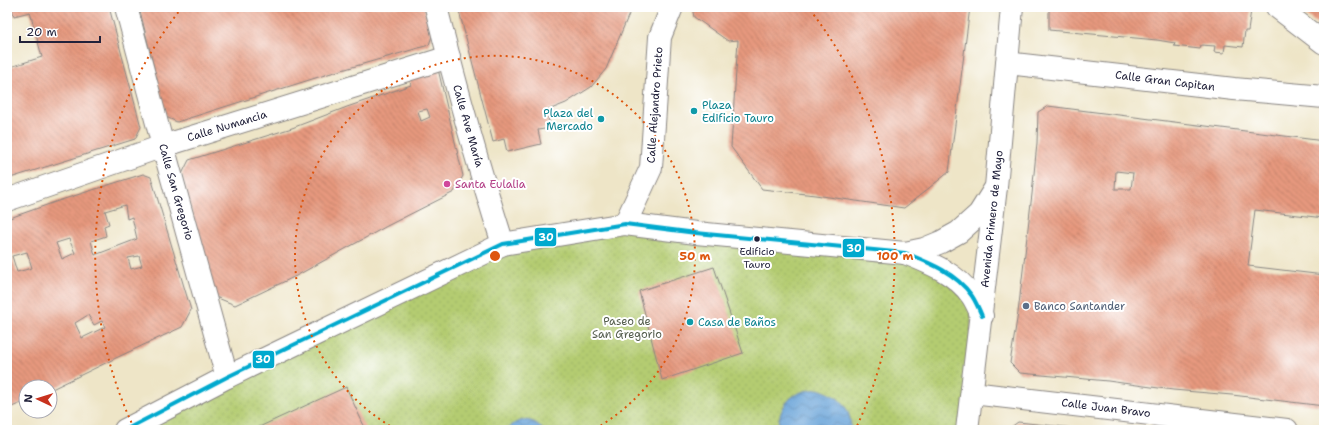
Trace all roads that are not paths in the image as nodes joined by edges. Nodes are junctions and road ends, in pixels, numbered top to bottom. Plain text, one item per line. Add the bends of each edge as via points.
1 (126, 7) edge
2 (436, 7) edge
3 (672, 7) edge
4 (1012, 7) edge
5 (1277, 7) edge
6 (1324, 43) edge
7 (449, 57) junction
8 (1007, 63) junction
9 (1324, 97) edge
10 (163, 146) junction
11 (996, 187) junction
12 (7, 200) edge
13 (625, 224) junction
14 (503, 244) junction
15 (905, 253) junction
16 (982, 316) junction
17 (227, 377) junction
18 (972, 392) junction
19 (125, 430) edge
20 (967, 430) edge
21 (1287, 430) edge

1 - 10 street, Calle San Gregorio
2 - 7 street, Calle Ave María
3 - 13 street, Calle Alejandro Prieto via 660,38 651,168
4 - 8 street, Avenida Primero de Mayo
5 - 6 street
7 - 10 street, Calle Numancia
7 - 14 street, Calle Ave María
8 - 9 street, Calle Gran Capitan
8 - 11 street, Avenida Primero de Mayo
10 - 12 street, Calle Numancia
10 - 17 street, Calle San Gregorio
11 - 15 street via 979,214 959,232 924,249
11 - 16 street, Avenida Primero de Mayo
13 - 14 street
13 - 15 street
14 - 17 street
15 - 16 street via 951,275 972,297
16 - 18 street, Avenida Primero de Mayo
17 - 19 street
18 - 20 street, Avenida Primero de Mayo
18 - 21 street, Calle Juan Bravo

